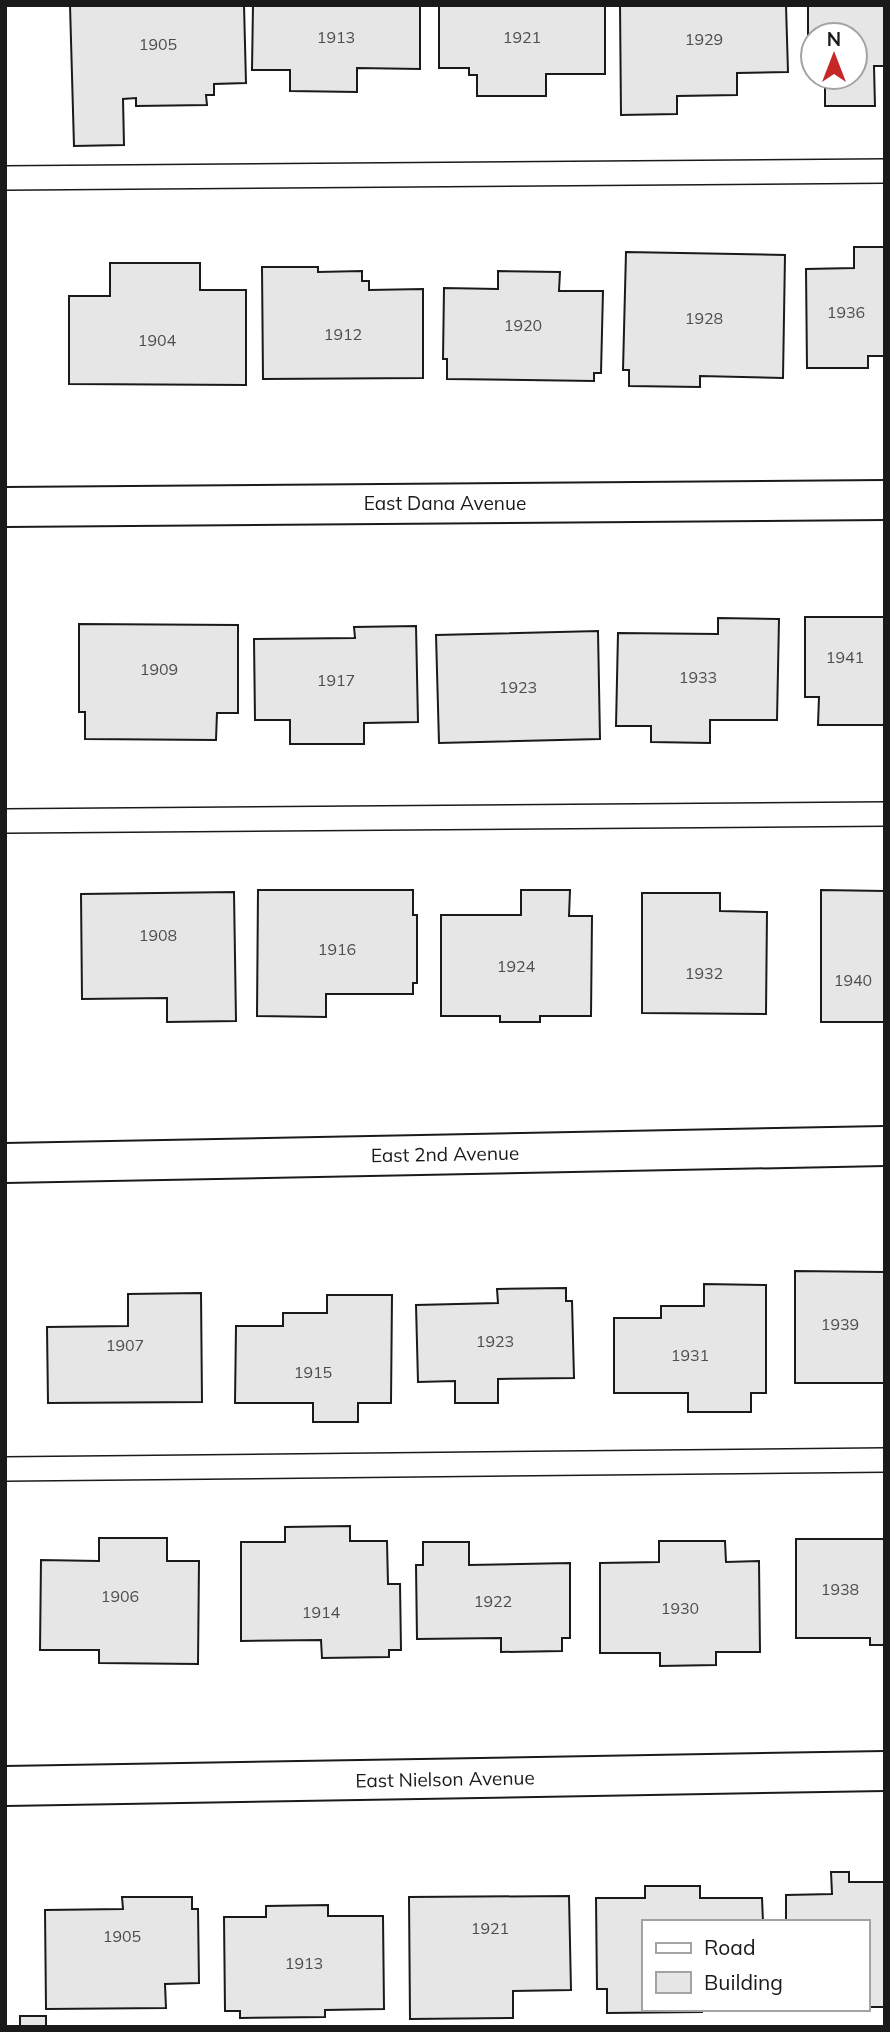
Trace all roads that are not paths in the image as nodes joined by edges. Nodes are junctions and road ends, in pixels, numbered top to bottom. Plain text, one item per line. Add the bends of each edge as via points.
1 (885, 171) edge
2 (5, 178) edge
3 (885, 500) edge
4 (5, 507) edge
5 (885, 814) edge
6 (5, 821) edge
7 (885, 1146) edge
8 (5, 1163) edge
9 (885, 1460) edge
10 (5, 1469) edge
11 (885, 1771) edge
12 (5, 1786) edge

1 - 2 lane
3 - 4 street, East Dana Avenue
5 - 6 lane
7 - 8 street, East 2nd Avenue
9 - 10 lane
11 - 12 street, East Nielson Avenue

